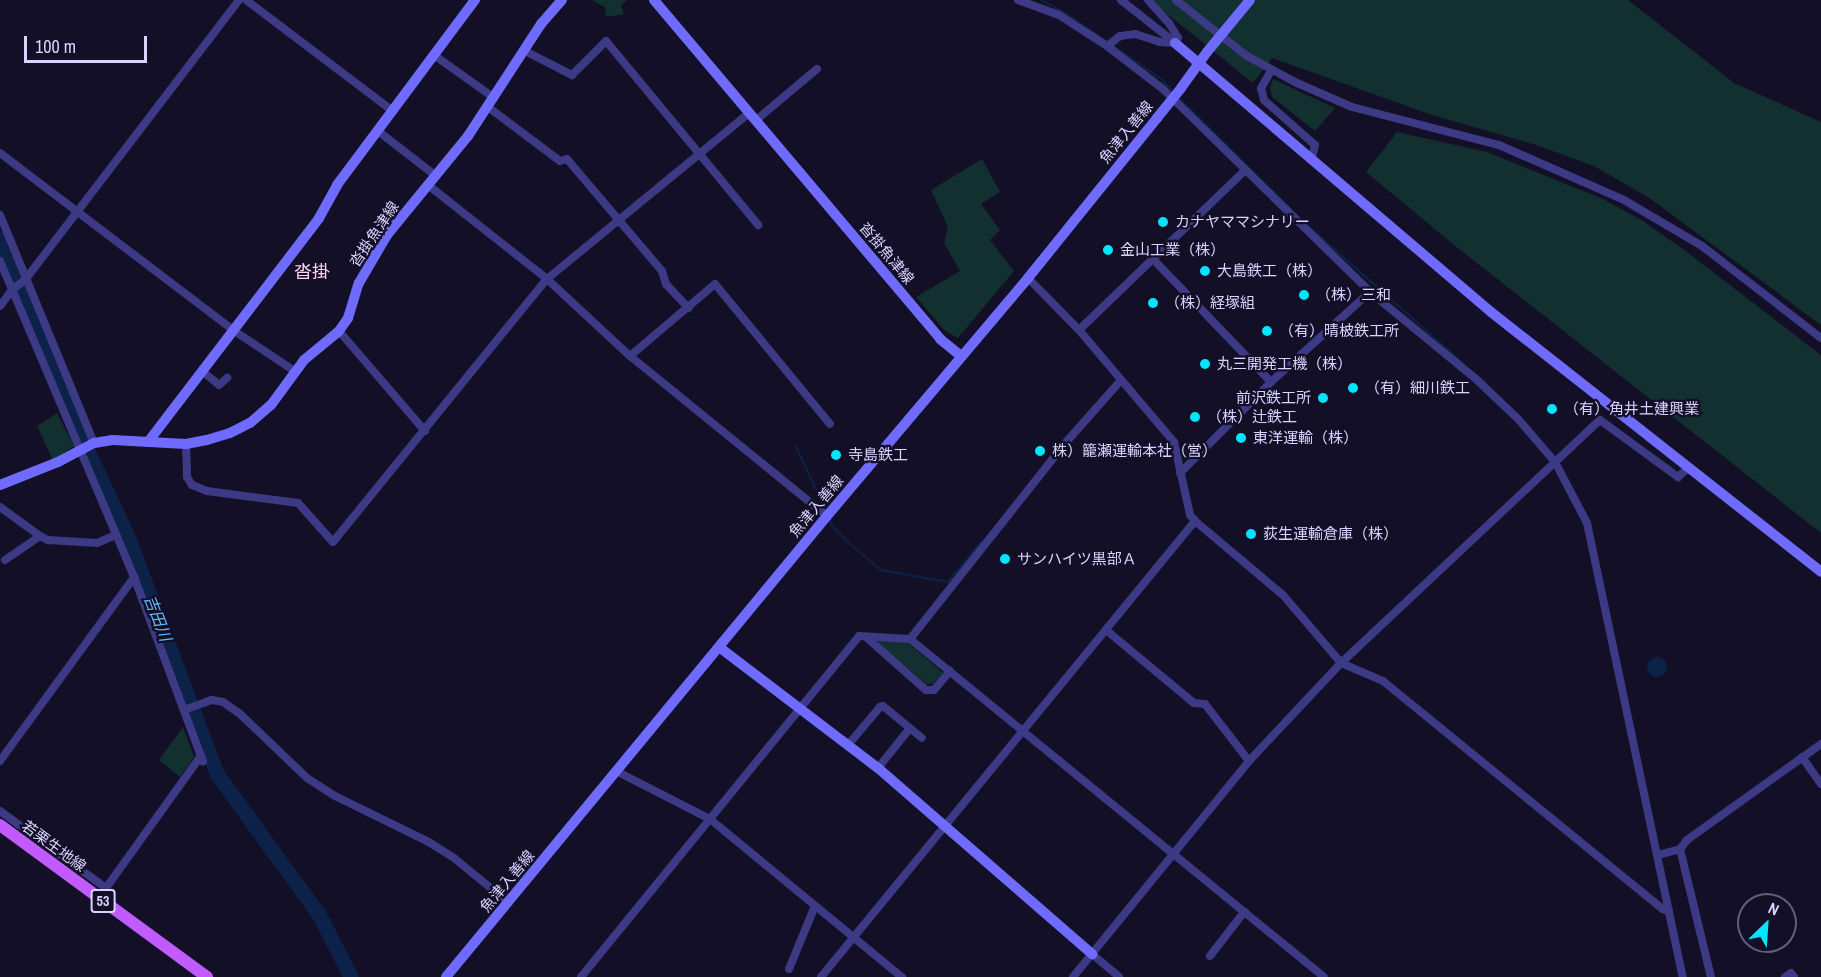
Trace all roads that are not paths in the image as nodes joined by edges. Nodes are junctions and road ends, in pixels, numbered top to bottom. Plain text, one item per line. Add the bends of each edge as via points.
1 (239, 0) edge
2 (246, 0) edge
3 (562, 0) edge
4 (654, 0) edge
5 (1018, 0) edge
6 (1121, 0) edge
7 (1148, 0) edge
8 (1176, 0) edge
9 (1250, 0) edge
10 (470, 2) edge
11 (554, 5) edge
12 (1175, 43) junction
13 (1107, 46) junction
14 (525, 51) junction
15 (435, 56) junction
16 (1199, 63) junction
17 (817, 69) dead end
18 (1271, 71) junction
19 (491, 103) junction
20 (393, 111) junction
21 (752, 117) junction
22 (378, 131) junction
23 (0, 153) edge
24 (700, 153) junction
25 (1312, 159) junction
26 (1245, 170) junction
27 (436, 176) junction
28 (428, 185) junction
29 (79, 211) junction
30 (0, 215) edge
31 (619, 222) junction
32 (758, 225) dead end
33 (1152, 258) junction
34 (0, 261) edge
35 (1028, 278) junction
36 (547, 279) junction
37 (24, 281) junction
38 (13, 289) junction
39 (1370, 292) junction
40 (0, 306) edge
41 (688, 308) junction
42 (233, 330) junction
43 (1079, 330) junction
44 (339, 331) junction
45 (1821, 338) edge
46 (630, 356) junction
47 (961, 356) junction
48 (202, 371) junction
49 (296, 372) junction
50 (227, 378) dead end
51 (1121, 380) junction
52 (1271, 382) junction
53 (830, 424) dead end
54 (425, 431) junction
55 (148, 442) junction
56 (186, 444) junction
57 (86, 446) junction
58 (1555, 462) junction
59 (1689, 467) junction
60 (1180, 473) junction
61 (1, 483) edge
62 (0, 507) edge
63 (827, 516) junction
64 (1195, 521) junction
65 (39, 536) junction
66 (116, 536) junction
67 (5, 560) dead end
68 (1821, 572) edge
69 (134, 577) junction
70 (1106, 630) junction
71 (866, 638) junction
72 (910, 639) junction
73 (719, 647) junction
74 (1341, 663) junction
75 (950, 671) junction
76 (801, 708) junction
77 (184, 710) junction
78 (910, 728) junction
79 (1023, 731) junction
80 (922, 738) dead end
81 (1821, 744) edge
82 (848, 745) junction
83 (1802, 758) junction
84 (0, 761) edge
85 (1249, 761) junction
86 (878, 768) junction
87 (616, 771) junction
88 (1821, 784) edge
89 (0, 811) edge
90 (710, 819) junction
91 (0, 825) edge
92 (946, 827) junction
93 (1680, 849) junction
94 (1174, 855) junction
95 (1658, 855) junction
96 (509, 903) junction
97 (815, 906) junction
98 (1669, 910) junction
99 (1244, 912) junction
100 (854, 937) junction
101 (1092, 954) junction
102 (1210, 956) dead end
103 (789, 969) dead end
104 (207, 977) edge
105 (446, 977) edge
106 (581, 977) edge
107 (821, 977) edge
108 (902, 977) edge
109 (1073, 977) edge
110 (1119, 977) edge
111 (1324, 977) edge
112 (1683, 977) edge
113 (1711, 977) edge
114 (1785, 977) edge
115 (1794, 977) edge

1 - 29 street
2 - 20 street
3 - 11 main road, 沓掛魚津線
4 - 21 main road, 沓掛魚津線
5 - 13 street via 1059,15
6 - 12 street
7 - 12 street via 1169,23 1178,38
8 - 18 street
9 - 16 main road, 魚津入善線, bridge
10 - 15 main road
11 - 14 main road, 沓掛魚津線
12 - 13 street via 1135,34 1120,36
12 - 16 main road
13 - 26 street via 1163,89
14 - 19 main road, 沓掛魚津線
14 - 24 street via 572,75 606,41
15 - 19 street
15 - 20 main road
16 - 25 main road
16 - 35 main road, 魚津入善線, bridge
17 - 21 street
18 - 25 street via 1261,88 1264,100 1315,145
18 - 45 street via 1352,107 1499,145 1624,200 1702,246
19 - 27 main road, 沓掛魚津線
19 - 31 street via 560,161 567,159
20 - 22 main road
21 - 24 street
21 - 47 main road, 沓掛魚津線 via 940,339
22 - 27 street
22 - 42 main road via 337,185 319,218
23 - 29 street
24 - 31 street
24 - 32 street
25 - 59 main road via 1491,312
26 - 33 street
26 - 39 street
27 - 28 main road, 沓掛魚津線
28 - 36 street
28 - 44 main road, 沓掛魚津線 via 387,235 359,283 348,318
29 - 37 street
29 - 42 street
30 - 37 street
31 - 36 street
31 - 41 street
33 - 43 street
33 - 52 street
34 - 38 street
35 - 43 street
35 - 47 main road, 魚津入善線
36 - 46 street
36 - 54 street
37 - 38 street
37 - 57 street
38 - 40 street
38 - 57 street
39 - 52 street
39 - 58 street via 1476,379
41 - 46 street
41 - 53 street via 715,284
42 - 48 main road
42 - 49 street
43 - 51 street
44 - 49 main road, 沓掛魚津線 via 304,360
44 - 54 street
46 - 63 street
47 - 63 main road, 魚津入善線
48 - 50 street via 219,385
48 - 55 main road
49 - 56 main road, 沓掛魚津線 via 271,405 250,423 230,433
51 - 60 street via 1174,442
51 - 72 street via 1068,440
52 - 60 street
54 - 56 street via 333,542 298,503 207,491 192,484 187,477
55 - 56 main road, 沓掛魚津線
55 - 57 main road, 沓掛魚津線 via 113,440
57 - 61 main road, 沓掛魚津線 via 58,462
57 - 66 street
58 - 59 street via 1600,420 1678,477
58 - 74 street
58 - 95 street via 1587,523
59 - 68 main road
60 - 64 street
62 - 65 street
63 - 73 main road, 魚津入善線
64 - 70 street
64 - 74 street via 1282,596
65 - 66 street via 97,543
65 - 67 street
66 - 69 street
69 - 77 street
69 - 84 street
70 - 79 street
70 - 85 street via 1194,703 1205,704
71 - 72 street
71 - 75 street via 926,690 934,690
71 - 76 street via 859,636
72 - 75 street
73 - 76 main road
73 - 87 main road, 魚津入善線
74 - 85 street
74 - 98 street via 1383,681
75 - 79 street
76 - 82 main road
76 - 90 street
77 - 89 street via 202,759 106,888
77 - 96 street via 212,700 223,702 307,778 334,796 427,841
78 - 80 street
78 - 82 street via 883,706
78 - 86 street
79 - 92 street
79 - 94 street
81 - 83 street
82 - 86 main road
83 - 88 street
83 - 93 street via 1687,840
85 - 94 street
86 - 92 main road
87 - 90 street
87 - 96 main road, 魚津入善線
90 - 97 street
90 - 106 street
91 - 104 main road, 若栗生地線 / 53
92 - 100 street
92 - 101 main road
93 - 95 street
93 - 113 street
94 - 99 street
94 - 101 street
95 - 98 street
96 - 105 main road, 魚津入善線
97 - 100 street
97 - 103 street
98 - 112 street
99 - 102 street
99 - 111 street
100 - 107 street
100 - 108 street
101 - 109 street
101 - 110 street
114 - 115 street via 1791,973

